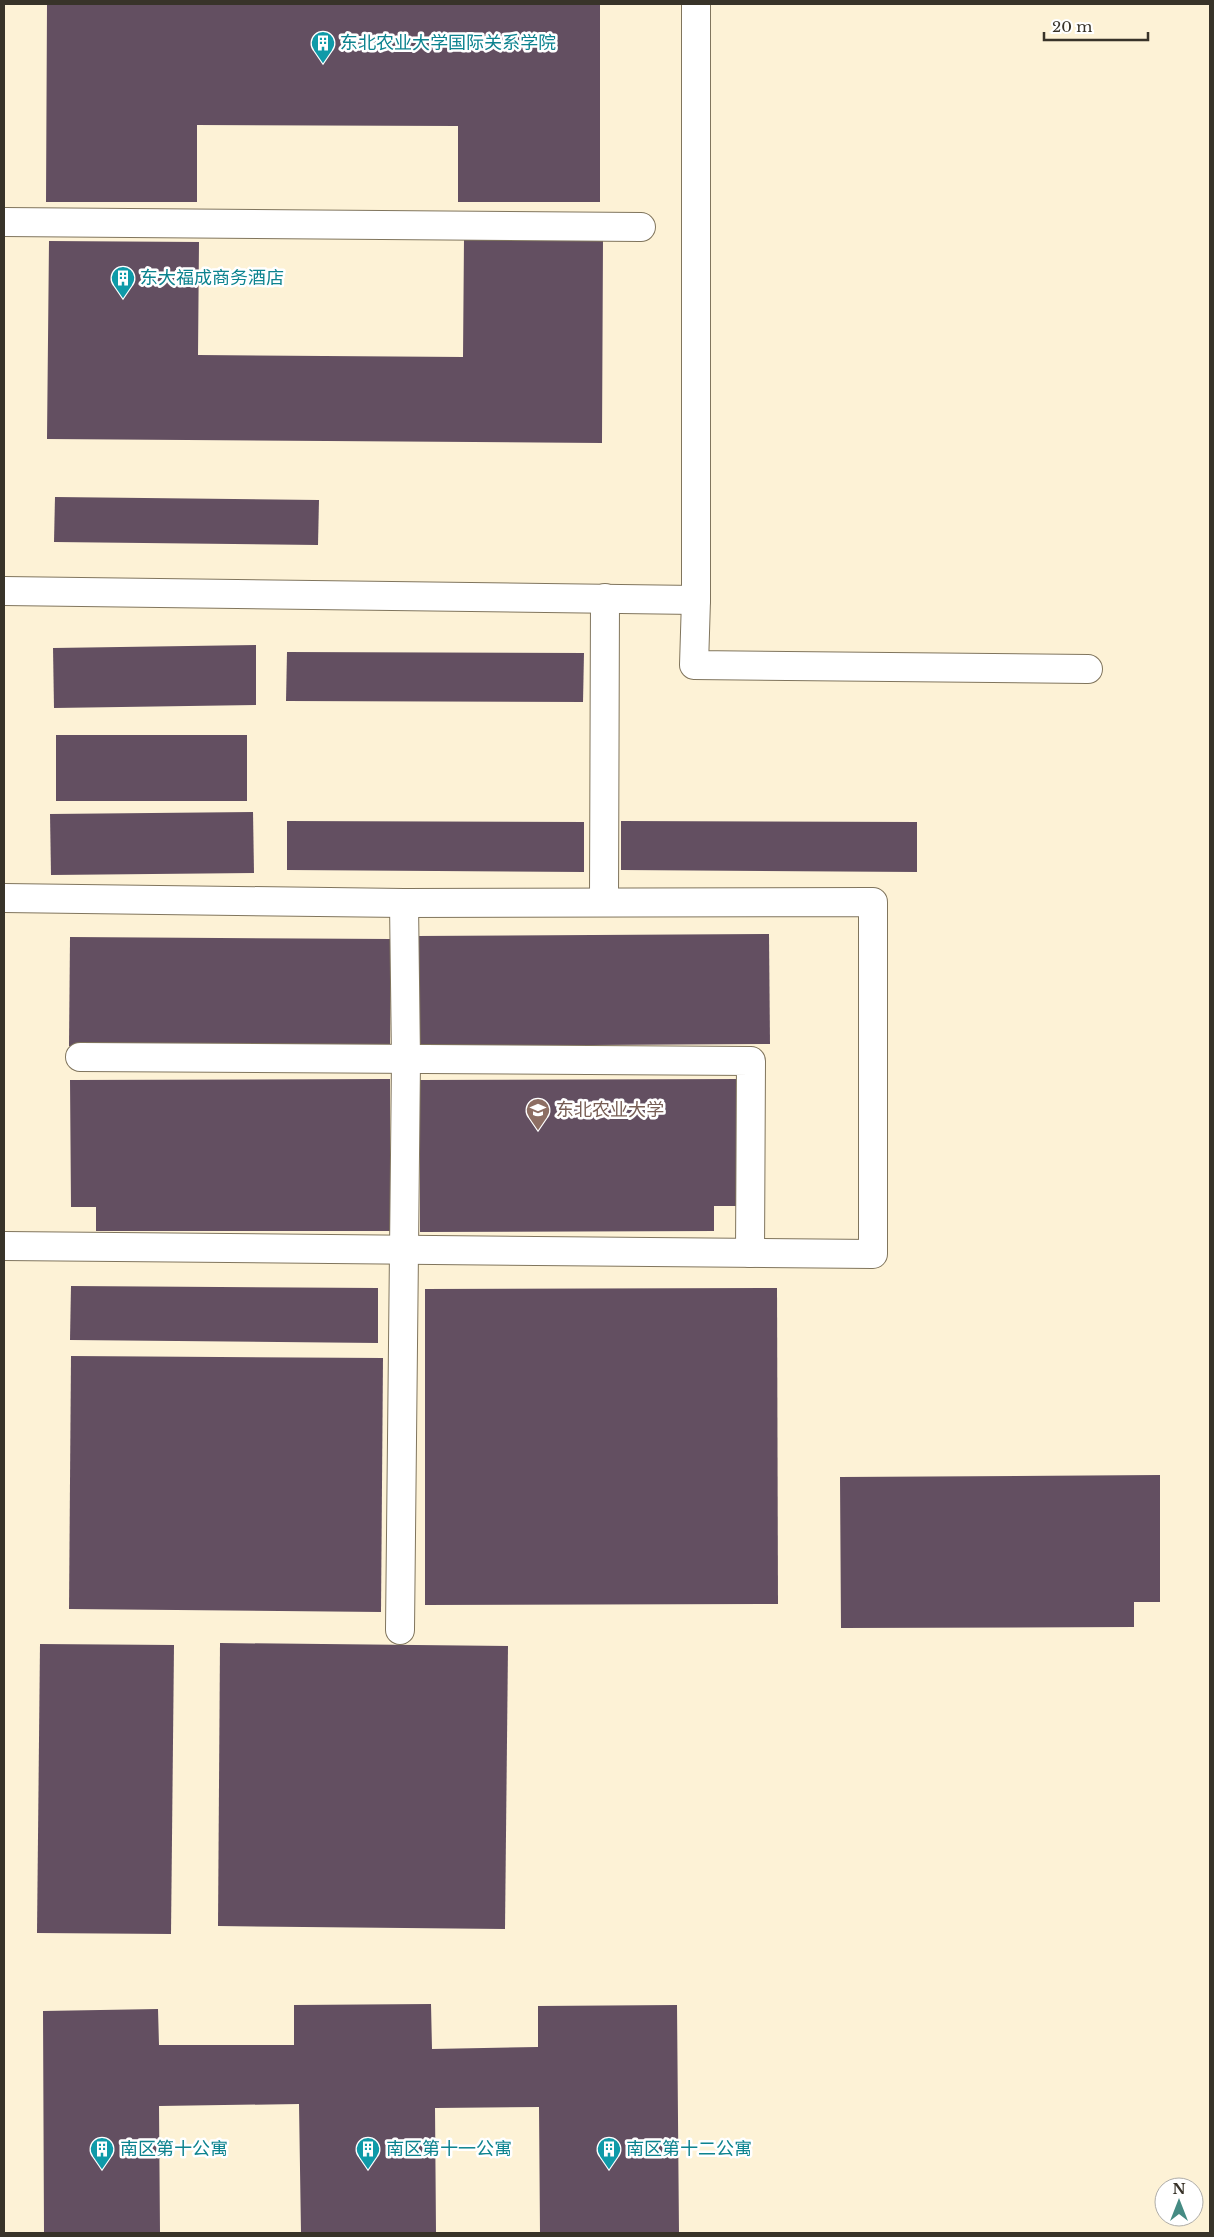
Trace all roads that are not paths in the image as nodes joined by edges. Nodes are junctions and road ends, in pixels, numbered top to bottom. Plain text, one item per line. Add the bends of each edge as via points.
1 (696, 4) edge
2 (4, 222) edge
3 (641, 227) dead end
4 (4, 591) edge
5 (604, 598) junction
6 (696, 600) junction
7 (1088, 670) dead end
8 (4, 898) edge
9 (604, 901) junction
10 (404, 903) junction
11 (80, 1057) dead end
12 (406, 1060) junction
13 (4, 1246) edge
14 (404, 1250) junction
15 (750, 1253) junction
16 (400, 1630) dead end

1 - 6 street
2 - 3 street
4 - 5 street
5 - 6 street
5 - 9 street
6 - 7 street via 694,666
8 - 10 street
9 - 10 street
9 - 15 street via 872,902 873,1254
10 - 12 street
11 - 12 street
12 - 14 street
12 - 15 street via 751,1062
13 - 14 street
14 - 15 street
14 - 16 street

